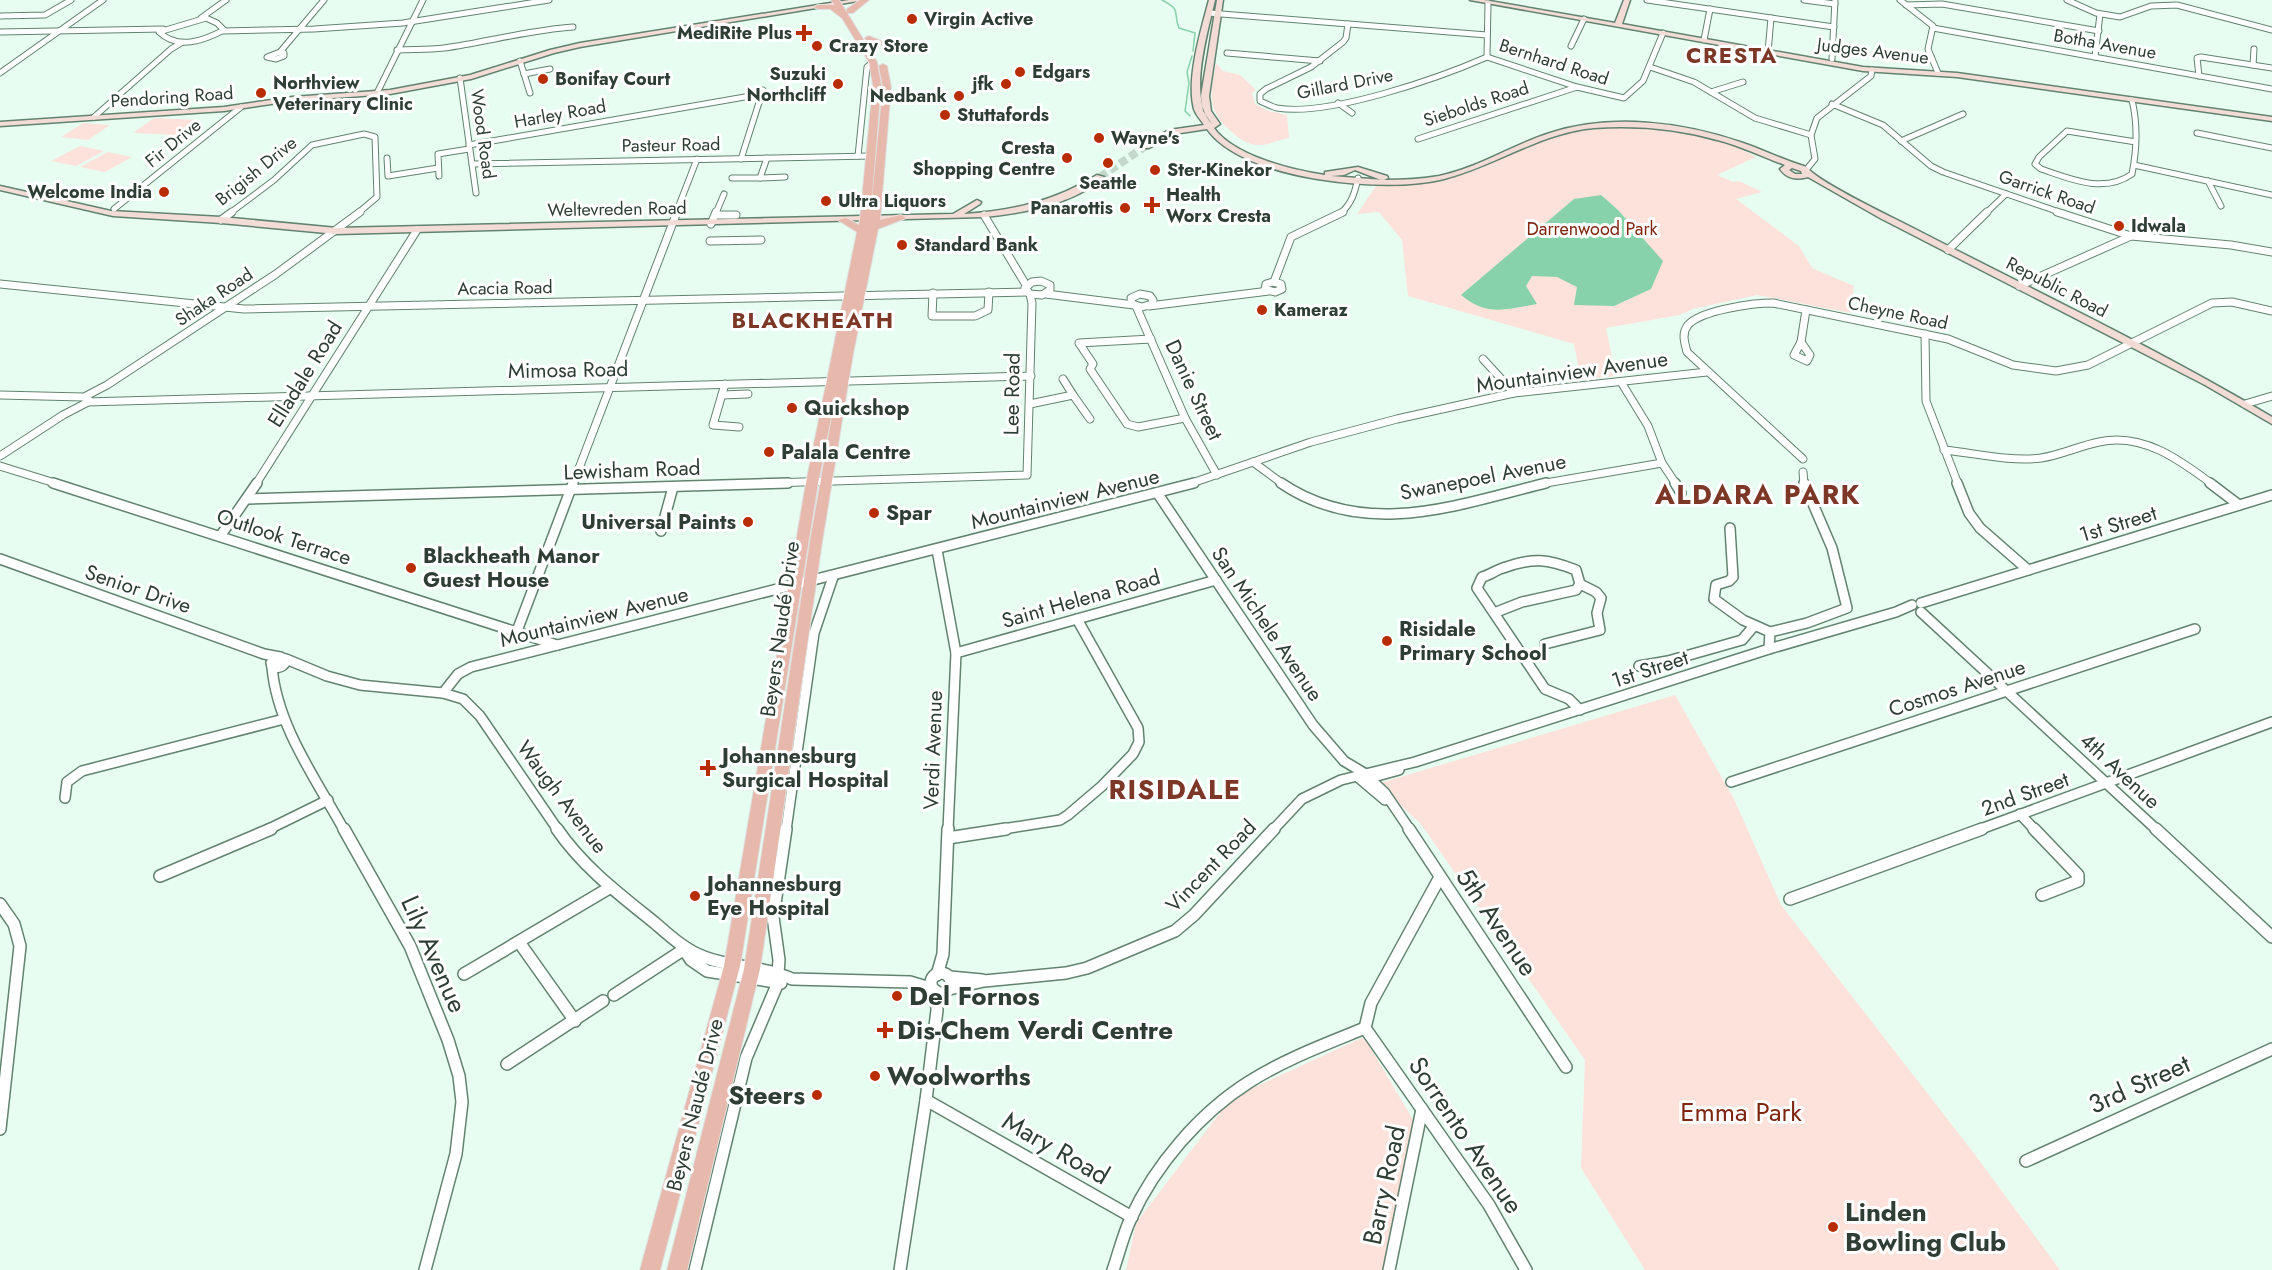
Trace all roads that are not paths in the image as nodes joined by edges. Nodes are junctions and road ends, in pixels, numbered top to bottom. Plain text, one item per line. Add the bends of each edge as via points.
1 (71, 0) edge
2 (103, 0) edge
3 (226, 0) edge
4 (324, 0) edge
5 (423, 0) edge
6 (549, 0) edge
7 (863, 0) edge
8 (1212, 0) edge
9 (1220, 0) edge
10 (1473, 0) edge
11 (1627, 0) edge
12 (1647, 0) edge
13 (1804, 0) edge
14 (1900, 0) edge
15 (2067, 0) edge
16 (1835, 2) edge
17 (819, 3) edge
18 (1488, 3) junction
19 (841, 4) edge
20 (805, 5) junction
21 (1906, 5) junction
22 (1710, 9) junction
23 (1214, 14) junction
24 (2100, 14) junction
25 (211, 15) junction
26 (0, 16) edge
27 (1772, 18) junction
28 (1584, 20) junction
29 (413, 21) junction
30 (1348, 24) junction
31 (1618, 25) junction
32 (573, 27) dead end
33 (1834, 27) junction
34 (1933, 28) junction
35 (223, 30) junction
36 (299, 30) junction
37 (2272, 30) edge
38 (0, 31) edge
39 (60, 31) junction
40 (161, 31) junction
41 (2099, 31) junction
42 (1663, 33) junction
43 (1487, 35) junction
44 (869, 39) junction
45 (1704, 40) junction
46 (895, 43) dead end
47 (172, 46) junction
48 (1571, 46) dead end
49 (874, 47) junction
50 (2254, 49) dead end
51 (397, 50) junction
52 (280, 52) dead end
53 (1768, 52) junction
54 (1227, 53) dead end
55 (1486, 57) junction
56 (2095, 57) junction
57 (1832, 59) dead end
58 (520, 61) junction
59 (1320, 61) junction
60 (873, 62) junction
61 (2253, 64) junction
62 (1650, 67) junction
63 (2272, 68) edge
64 (550, 69) dead end
65 (1872, 73) junction
66 (0, 74) edge
67 (524, 74) junction
68 (1938, 74) junction
69 (2199, 76) junction
70 (457, 79) junction
71 (1743, 82) dead end
72 (1577, 87) junction
73 (2272, 90) edge
74 (1711, 92) junction
75 (377, 93) junction
76 (530, 93) dead end
77 (2132, 100) junction
78 (1338, 103) junction
79 (1832, 104) junction
80 (241, 107) junction
81 (1352, 113) dead end
82 (1963, 114) dead end
83 (94, 117) junction
84 (2272, 119) edge
85 (0, 124) edge
86 (1212, 126) junction
87 (2197, 133) dead end
88 (1810, 135) junction
89 (1418, 139) dead end
90 (1902, 141) junction
91 (2136, 142) junction
92 (437, 146) dead end
93 (1146, 146) tunnel mouth
94 (469, 147) junction
95 (2272, 148) edge
96 (438, 154) junction
97 (858, 156) junction
98 (871, 156) junction
99 (387, 158) dead end
100 (767, 158) junction
101 (697, 159) junction
102 (741, 159) junction
103 (472, 164) junction
104 (1478, 164) junction
105 (2134, 165) junction
106 (438, 168) junction
107 (1799, 169) junction
108 (388, 176) junction
109 (439, 176) dead end
110 (760, 177) junction
111 (785, 177) dead end
112 (1100, 177) tunnel mouth
113 (732, 178) dead end
114 (1355, 178) junction
115 (2208, 181) junction
116 (388, 187) dead end
117 (0, 188) edge
118 (476, 193) dead end
119 (724, 194) dead end
120 (2006, 194) junction
121 (2272, 195) edge
122 (878, 203) junction
123 (2221, 206) dead end
124 (115, 211) junction
125 (1005, 213) junction
126 (736, 215) dead end
127 (984, 215) junction
128 (950, 216) junction
129 (901, 218) junction
130 (716, 219) junction
131 (221, 220) junction
132 (843, 220) junction
133 (871, 222) junction
134 (672, 225) junction
135 (990, 226) junction
136 (417, 230) junction
137 (337, 231) junction
138 (862, 231) junction
139 (2131, 236) junction
140 (760, 240) dead end
141 (710, 241) dead end
142 (1948, 250) junction
143 (2272, 252) edge
144 (1019, 272) junction
145 (1036, 281) junction
146 (0, 284) edge
147 (2019, 286) junction
148 (1027, 290) junction
149 (989, 292) junction
150 (1046, 292) junction
151 (933, 293) junction
152 (854, 295) junction
153 (1150, 296) junction
154 (642, 300) junction
155 (1176, 302) junction
156 (1032, 303) junction
157 (1134, 303) junction
158 (368, 306) junction
159 (1148, 306) junction
160 (224, 308) junction
161 (1806, 310) junction
162 (2272, 311) edge
163 (1142, 318) junction
164 (1925, 334) junction
165 (1150, 339) junction
166 (1801, 342) dead end
167 (2130, 343) junction
168 (1483, 359) dead end
169 (1707, 372) junction
170 (1031, 376) junction
171 (1063, 379) dead end
172 (838, 381) junction
173 (1621, 382) junction
174 (725, 384) junction
175 (610, 387) junction
176 (1514, 393) junction
177 (748, 394) dead end
178 (0, 395) edge
179 (313, 395) junction
180 (722, 395) junction
181 (1073, 395) junction
182 (2272, 396) edge
183 (85, 400) junction
184 (1030, 404) junction
185 (2245, 404) junction
186 (1185, 418) junction
187 (1090, 419) dead end
188 (2272, 421) edge
189 (739, 427) dead end
190 (1944, 450) junction
191 (0, 456) edge
192 (1803, 459) dead end
193 (1253, 462) junction
194 (1662, 463) junction
195 (0, 466) edge
196 (1803, 472) dead end
197 (1217, 475) junction
198 (1018, 477) joint
199 (826, 482) junction
200 (812, 483) junction
201 (674, 487) junction
202 (570, 490) junction
203 (1681, 493) dead end
204 (1158, 494) junction
205 (2272, 495) edge
206 (248, 499) junction
207 (2239, 505) junction
208 (1730, 528) dead end
209 (661, 531) dead end
210 (221, 535) junction
211 (937, 550) junction
212 (0, 559) edge
213 (2028, 570) junction
214 (832, 576) junction
215 (1216, 580) junction
216 (810, 582) junction
217 (1580, 584) junction
218 (793, 586) junction
219 (1921, 608) junction
220 (1494, 613) junction
221 (1077, 619) junction
222 (1754, 626) junction
223 (2195, 629) dead end
224 (517, 631) junction
225 (1770, 632) junction
226 (1545, 644) dead end
227 (557, 645) junction
228 (1769, 649) junction
229 (956, 653) junction
230 (278, 665) junction
231 (1639, 666) dead end
232 (2007, 690) junction
233 (443, 693) junction
234 (1580, 710) junction
235 (284, 718) junction
236 (2272, 722) edge
237 (1359, 776) junction
238 (1731, 782) dead end
239 (2107, 783) junction
240 (65, 798) dead end
241 (328, 800) junction
242 (1389, 803) joint
243 (2020, 814) junction
244 (948, 838) junction
245 (160, 876) dead end
246 (1440, 877) junction
247 (611, 887) junction
248 (2042, 895) dead end
249 (1790, 899) dead end
250 (0, 904) edge
251 (2272, 938) edge
252 (519, 942) junction
253 (684, 948) junction
254 (730, 971) junction
255 (464, 974) dead end
256 (751, 974) junction
257 (778, 978) junction
258 (941, 983) junction
259 (574, 1021) junction
260 (1365, 1028) junction
261 (2272, 1049) edge
262 (507, 1064) dead end
263 (1566, 1067) dead end
264 (926, 1100) junction
265 (1, 1106) edge
266 (1422, 1109) junction
267 (0, 1129) edge
268 (2026, 1161) dead end
269 (1132, 1218) junction
270 (425, 1270) edge
271 (650, 1270) edge
272 (676, 1270) edge
273 (695, 1270) edge
274 (900, 1270) edge
275 (1113, 1270) edge
276 (1389, 1270) edge
277 (1526, 1270) edge

1 - 26 street via 45,15
2 - 39 street
3 - 25 street
4 - 36 street
5 - 29 street
6 - 29 street
7 - 19 main road
8 - 23 main road, Republic Road
9 - 23 main road, Republic Road
10 - 18 main road, Judges Avenue
11 - 31 main road
12 - 22 street
13 - 16 street
14 - 21 street
15 - 24 street
16 - 33 street
17 - 19 main road, Pendoring Road
17 - 19 main road via 832,7
17 - 20 main road
17 - 58 main road, Pendoring Road via 580,45
18 - 28 main road, Judges Avenue
18 - 43 street, Bernhard Road
19 - 20 main road, Pendoring Road
19 - 44 main road, Beyers Naudé Drive
19 - 60 main road, Beyers Naudé Drive
20 - 70 main road, Pendoring Road via 562,45
21 - 34 street
21 - 41 street via 1942,4
22 - 27 street
22 - 45 street
23 - 30 street
23 - 86 main road, Republic Road via 1195,95 1197,109
24 - 37 street via 2124,16 2151,6 2170,5
24 - 41 street
25 - 35 street
25 - 40 street
27 - 33 street
27 - 53 street
28 - 31 main road, Judges Avenue
28 - 48 street
29 - 36 street
29 - 51 street
30 - 43 street
30 - 59 street, Gillard Drive via 1345,41
31 - 42 main road, Judges Avenue
32 - 51 street via 534,30 442,48
33 - 57 street
34 - 56 street, Botha Avenue
34 - 68 street via 1928,49
35 - 36 street
35 - 47 street
36 - 52 street
38 - 39 street
39 - 40 street
39 - 66 street
40 - 47 street
41 - 56 street
42 - 45 main road, Judges Avenue
42 - 62 street, Bernhard Road
43 - 55 street, Bernhard Road
44 - 46 main road
44 - 49 main road, Beyers Naudé Drive
45 - 53 main road, Judges Avenue
47 - 83 street
49 - 60 main road
49 - 122 main road, Beyers Naudé Drive via 887,87
50 - 61 street
51 - 75 street
53 - 65 main road, Judges Avenue
54 - 59 street
55 - 72 street, Bernhard Road
55 - 78 street, Gillard Drive via 1407,87
56 - 69 street, Botha Avenue
58 - 67 street
58 - 70 main road, Pendoring Road
59 - 78 street, Gillard Drive via 1266,89 1260,94 1260,101 1288,110
60 - 97 street via 867,67
60 - 98 main road, Beyers Naudé Drive via 877,84
61 - 63 street
61 - 69 street via 2201,57 2197,58
62 - 72 street, Bernhard Road via 1640,85 1624,98
62 - 74 street via 1686,78
64 - 67 street
65 - 68 main road, Judges Avenue
65 - 79 street
67 - 76 street
68 - 77 main road, Judges Avenue
69 - 73 street, Botha Avenue
70 - 75 main road, Pendoring Road
70 - 94 street, Wood Road
71 - 74 street
72 - 89 street, Siebolds Road
74 - 88 street via 1755,118
75 - 80 main road, Pendoring Road via 296,98
77 - 84 main road, Judges Avenue
77 - 91 street
78 - 81 street
79 - 88 street via 1817,118
79 - 90 street, Garrick Road via 1877,121
80 - 83 main road, Pendoring Road
80 - 124 street, Fir Drive
82 - 90 street
83 - 85 main road, Pendoring Road
86 - 93 main road via 1172,132
86 - 114 main road, Republic Road via 1260,154 1294,167
86 - 114 main road, Republic Road via 1227,144 1266,163 1303,174
87 - 95 street
88 - 107 street via 1815,159
90 - 120 street, Garrick Road via 1936,169
91 - 105 street
91 - 105 street via 2067,131 2035,164 2078,180 2108,185 2131,176
92 - 96 street
94 - 96 street, Harley Road
94 - 102 street, Harley Road via 763,92
94 - 103 street, Wood Road
96 - 106 street
97 - 98 street, Pasteur Road
97 - 100 street, Pasteur Road
98 - 133 main road, Beyers Naudé Drive
99 - 108 street
100 - 102 street, Pasteur Road
100 - 110 street
101 - 102 street, Pasteur Road
101 - 103 street, Pasteur Road
101 - 134 street
103 - 118 street, Wood Road
104 - 107 main road, Republic Road via 1559,131 1617,124 1702,134 1740,144
104 - 114 main road, Republic Road via 1430,175
104 - 114 main road, Republic Road via 1433,180 1395,183
105 - 115 street
106 - 108 street
106 - 109 street
107 - 142 main road, Republic Road
108 - 116 street
110 - 111 street
110 - 113 street
112 - 125 main road via 1067,197
114 - 155 street via 1352,200 1343,212 1291,237 1274,282 1281,284 1282,289
115 - 121 street
115 - 123 street
117 - 124 main road, Weltevreden Road
119 - 130 street
120 - 139 street, Garrick Road
120 - 142 street
122 - 129 main road via 884,212
122 - 133 main road, Beyers Naudé Drive
124 - 131 main road, Weltevreden Road
125 - 127 main road
125 - 128 main road via 978,204
125 - 135 main road
126 - 130 street
127 - 128 main road
127 - 135 street, Lee Road
128 - 129 main road
129 - 133 main road
130 - 132 main road, Weltevreden Road
130 - 134 main road, Weltevreden Road
131 - 137 main road, Weltevreden Road
131 - 137 street, Brigish Drive via 315,144 372,135 376,138 377,196
132 - 133 main road, Weltevreden Road
132 - 138 main road
133 - 138 main road, Beyers Naudé Drive
133 - 152 main road, Beyers Naudé Drive
134 - 136 main road, Weltevreden Road
134 - 154 street
135 - 144 street, Lee Road
136 - 137 main road, Weltevreden Road
136 - 158 street, Elladale Road
137 - 160 street, Shaka Road
138 - 152 main road, Beyers Naudé Drive
139 - 143 street, Garrick Road
139 - 147 street
140 - 141 street
142 - 147 main road, Republic Road
144 - 145 street
144 - 148 street, Lee Road
145 - 148 street
145 - 150 street via 1048,283
146 - 160 street, Acacia Road
147 - 167 main road, Republic Road
148 - 149 street, Acacia Road
148 - 150 street, Acacia Road
148 - 156 street, Lee Road
149 - 151 street, Acacia Road
149 - 151 street via 988,310 975,316 932,316
150 - 156 street
150 - 157 street
151 - 152 street, Acacia Road
152 - 154 street, Acacia Road
152 - 172 main road, Beyers Naudé Drive
153 - 155 street
153 - 157 street via 1140,294
153 - 159 street via 1153,300
154 - 158 street, Acacia Road
154 - 175 street
155 - 159 street
156 - 170 street, Lee Road
157 - 159 street
157 - 163 street, Danie Street
158 - 160 street, Acacia Road
158 - 179 street, Elladale Road
159 - 163 street
160 - 183 street, Shaka Road
161 - 164 street, Cheyne Road
161 - 166 street
161 - 169 street, Cheyne Road via 1761,302 1697,318 1687,326 1683,341 1687,352
162 - 167 street, Cheyne Road via 2217,302
163 - 165 street, Danie Street
164 - 167 street, Cheyne Road via 1964,343 2013,365 2041,371 2088,365
164 - 190 street via 1926,401
165 - 186 street, Danie Street
165 - 186 street via 1079,343 1093,364 1090,369 1127,424 1138,427
167 - 185 main road, Republic Road
168 - 176 street
169 - 173 street, Mountainview Avenue
169 - 192 street, Cheyne Road
170 - 172 street, Mimosa Road
170 - 184 street, Lee Road
171 - 181 street
172 - 174 street, Mimosa Road
172 - 199 main road, Beyers Naudé Drive
172 - 200 main road, Beyers Naudé Drive
173 - 176 street, Mountainview Avenue
173 - 194 street via 1648,426
174 - 175 street, Mimosa Road
174 - 180 street
175 - 179 street, Mimosa Road
175 - 202 street
176 - 193 street, Mountainview Avenue via 1361,428
177 - 180 street
178 - 183 street, Mimosa Road
179 - 183 street, Mimosa Road
179 - 206 street, Elladale Road
180 - 189 street via 713,425
181 - 184 street
181 - 187 street
182 - 185 street
183 - 191 street, Shaka Road
184 - 198 street, Lee Road via 1028,472
185 - 188 main road, Republic Road
186 - 197 street, Danie Street
190 - 207 street via 2040,458 2108,440 2128,440 2167,453
190 - 213 street via 1976,524
193 - 194 street, Swanepoel Avenue via 1312,502 1372,515 1449,507 1558,480
193 - 197 street, Mountainview Avenue
194 - 203 street
195 - 210 street, Outlook Terrace
196 - 225 street via 1804,486 1832,548 1847,608
197 - 204 street, Mountainview Avenue
198 - 199 street, Lewisham Road
199 - 200 street, Lewisham Road
199 - 216 main road, Beyers Naudé Drive
200 - 201 street, Lewisham Road
200 - 218 main road, Beyers Naudé Drive
201 - 202 street, Lewisham Road
201 - 209 street
202 - 206 street, Lewisham Road
202 - 224 street
204 - 211 street, Mountainview Avenue
204 - 215 street, San Michele Avenue
205 - 207 street, 1st Street
206 - 210 street, Elladale Road
207 - 213 street, 1st Street
208 - 222 street via 1733,577 1716,585 1713,596 1716,602
210 - 224 street, Outlook Terrace
211 - 214 street, Mountainview Avenue
211 - 229 street, Verdi Avenue
212 - 230 street, Senior Drive via 244,645
213 - 219 street, 1st Street via 1939,598
214 - 216 street, Mountainview Avenue
214 - 257 street, Beyers Naudé Drive via 814,633 773,917
215 - 221 street, Saint Helena Road
215 - 237 street, San Michele Avenue via 1313,725
216 - 218 street, Mountainview Avenue
216 - 256 main road, Beyers Naudé Drive
217 - 220 street via 1573,591 1522,602
217 - 220 street via 1576,570 1550,560 1502,568 1482,577 1478,585
217 - 226 street via 1600,598 1600,630
218 - 227 street, Mountainview Avenue
218 - 254 main road, Beyers Naudé Drive
219 - 228 street, 1st Street
219 - 232 street, 4th Avenue
220 - 234 street via 1547,691 1569,696
221 - 229 street, Saint Helena Road
221 - 244 street via 1138,728 1140,739 1135,752 1079,807 1060,820
222 - 225 street
222 - 231 street via 1742,640
223 - 232 street, Cosmos Avenue
224 - 227 street, Outlook Terrace
225 - 228 street
227 - 233 street, Mountainview Avenue via 466,669
228 - 234 street, 1st Street
229 - 244 street, Verdi Avenue
230 - 233 street via 299,665 360,685
230 - 235 street, Lily Avenue
232 - 238 street, Cosmos Avenue
232 - 239 street, 4th Avenue
233 - 247 street, Waugh Avenue via 458,696 473,708 571,849
234 - 237 street, 1st Street via 1397,771
235 - 240 street via 82,771 68,782
235 - 241 street, Lily Avenue
236 - 239 street, 2nd Street
237 - 242 street, San Michele Avenue
237 - 258 street, Vincent Road via 1302,799 1175,931 1074,972
239 - 243 street, 2nd Street
239 - 251 street, 4th Avenue
241 - 245 street
241 - 270 street, Lily Avenue via 410,946 448,1040 462,1089 456,1154
242 - 246 street, 5th Avenue
243 - 248 street via 2078,874 2078,881
243 - 249 street, 2nd Street
244 - 258 street, Verdi Avenue
246 - 260 street via 1371,1003
246 - 263 street, 5th Avenue
247 - 252 street
247 - 253 street, Waugh Avenue
250 - 265 street via 14,924 20,946
252 - 255 street
252 - 259 street
253 - 254 street, Waugh Avenue via 701,968
253 - 259 street
254 - 256 street, Vincent Road
254 - 271 main road, Beyers Naudé Drive
256 - 257 street, Vincent Road
256 - 272 main road, Beyers Naudé Drive
257 - 258 street, Vincent Road
257 - 273 street, Beyers Naudé Drive via 746,1058
258 - 264 street, Verdi Avenue
259 - 262 street
260 - 266 street, Sorrento Avenue
260 - 269 street via 1280,1064 1224,1100 1201,1120 1174,1153
261 - 268 street, 3rd Street
264 - 269 street, Mary Road
264 - 274 street, Verdi Avenue
265 - 267 street
266 - 276 street, Barry Road
266 - 277 street, Sorrento Avenue via 1489,1205
269 - 275 street

